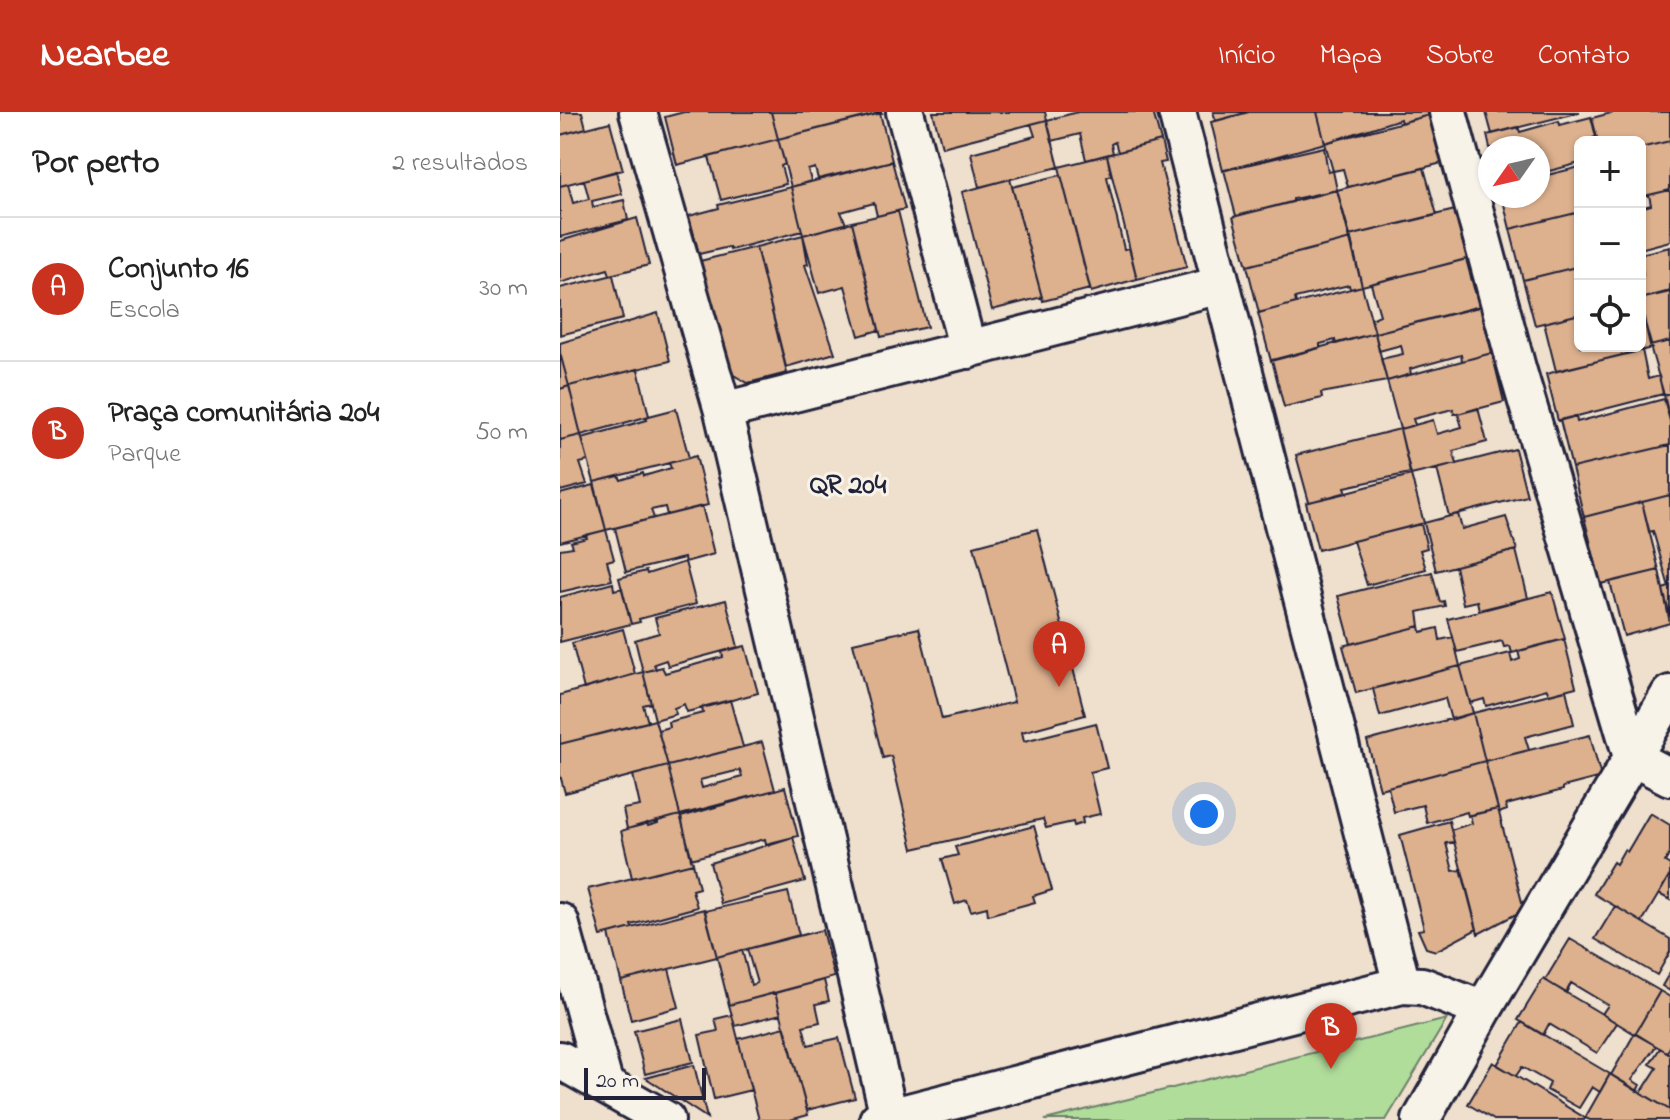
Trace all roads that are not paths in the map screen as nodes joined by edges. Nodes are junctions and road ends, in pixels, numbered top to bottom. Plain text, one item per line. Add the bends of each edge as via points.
1 (638, 112) edge
2 (905, 112) edge
3 (1177, 112) edge
4 (1448, 112) edge
5 (1221, 285) junction
6 (968, 350) junction
7 (723, 411) junction
8 (1670, 694) edge
9 (1632, 757) junction
10 (1670, 777) edge
11 (560, 922) edge
12 (1402, 985) junction
13 (1483, 1010) junction
14 (562, 1066) edge
15 (604, 1083) junction
16 (884, 1118) edge
17 (666, 1120) edge
18 (1421, 1120) edge

1 - 7 street
2 - 6 street
3 - 5 street
4 - 9 street
5 - 6 street
5 - 12 street
6 - 7 street
7 - 16 street
8 - 9 street
9 - 10 street
9 - 13 street
11 - 15 street
12 - 13 street via 1422,986
12 - 16 street
13 - 18 street
14 - 15 street
15 - 17 street

